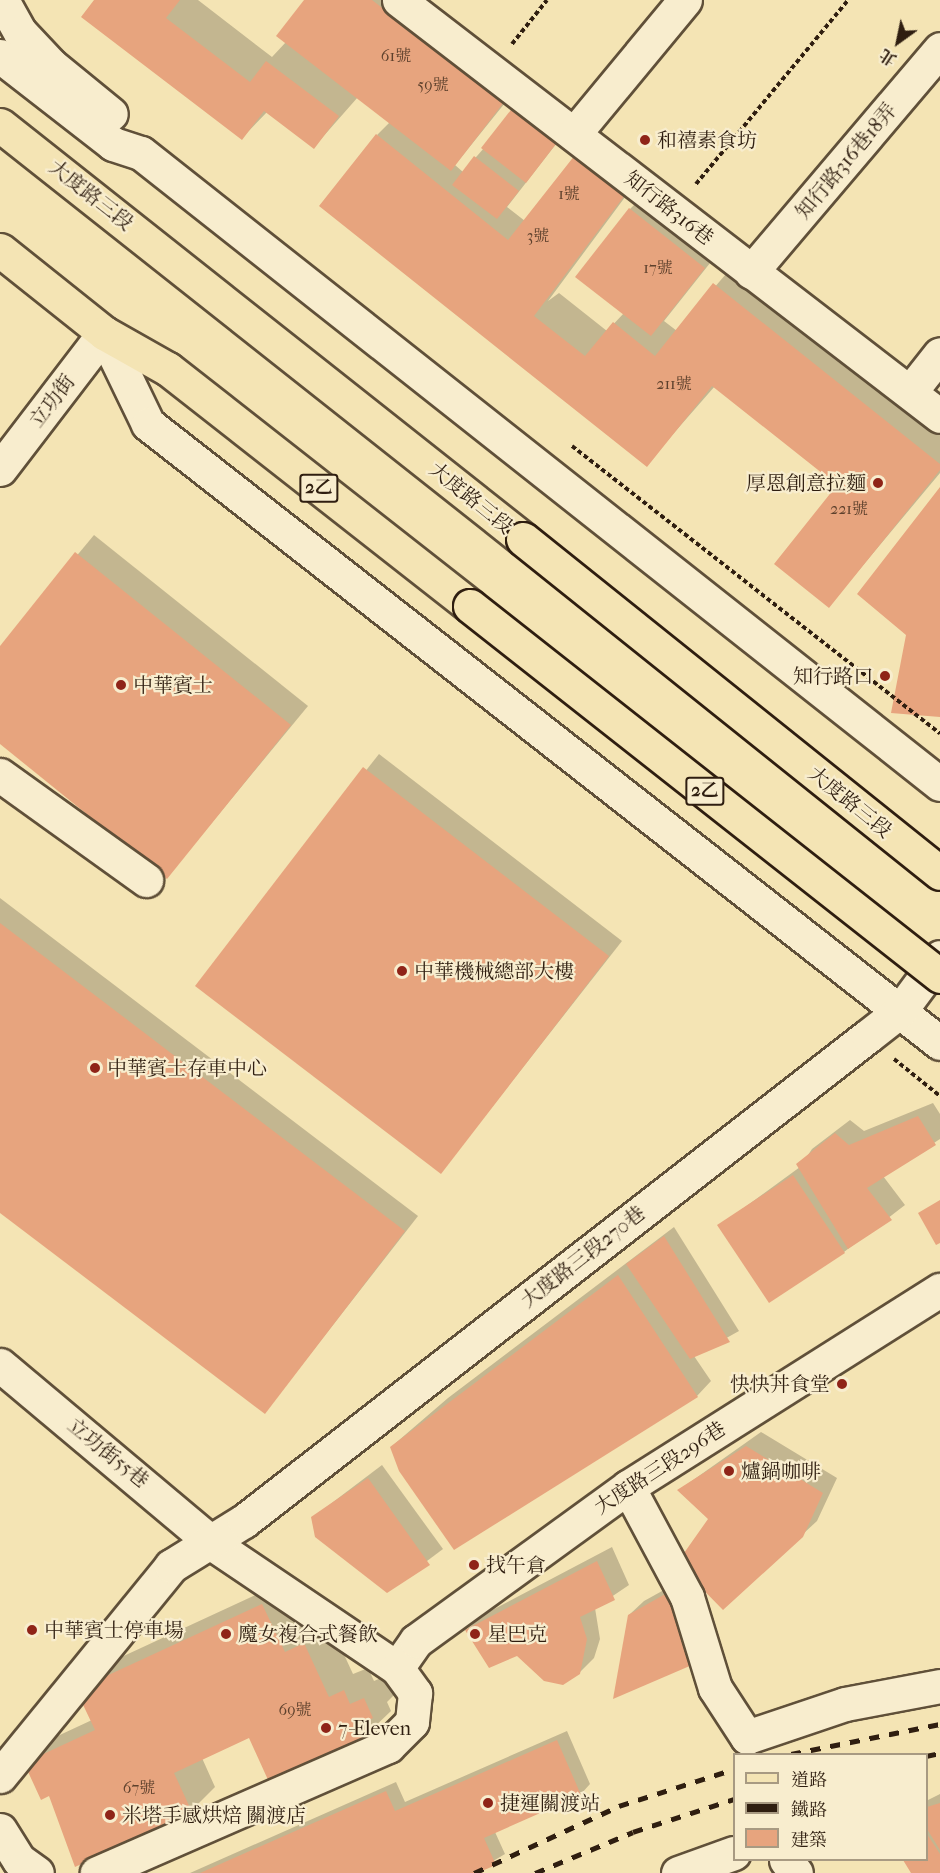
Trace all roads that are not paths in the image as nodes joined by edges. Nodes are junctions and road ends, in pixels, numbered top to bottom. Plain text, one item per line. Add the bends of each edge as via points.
1 (2, 0) edge
2 (399, 0) edge
3 (685, 0) edge
4 (940, 49) edge
5 (0, 56) edge
6 (0, 125) edge
7 (574, 134) junction
8 (141, 153) junction
9 (0, 250) edge
10 (751, 272) junction
11 (104, 333) junction
12 (940, 354) edge
13 (910, 392) junction
14 (940, 416) edge
15 (0, 469) edge
16 (0, 775) edge
17 (940, 784) edge
18 (940, 873) edge
19 (146, 879) dead end
20 (940, 957) edge
21 (940, 976) edge
22 (900, 1011) junction
23 (940, 1043) edge
24 (940, 1290) edge
25 (0, 1365) edge
26 (628, 1487) junction
27 (213, 1544) junction
28 (397, 1668) junction
29 (940, 1686) edge
30 (0, 1776) edge
31 (0, 1830) edge
32 (733, 1854) edge
33 (787, 1861) edge
34 (21, 1869) edge
35 (97, 1873) edge
36 (678, 1873) edge
37 (796, 1873) edge

1 - 8 street via 20,32 51,65 128,128
2 - 7 street, 知行路316巷
3 - 7 street
4 - 10 street, 知行路316巷18弄
5 - 8 street via 113,144
6 - 18 main road, 大度路三段, bridge
7 - 10 street, 知行路316巷
8 - 17 street
9 - 11 main road, 2乙
10 - 13 street, 知行路316巷
11 - 15 street, 立功街
11 - 21 main road, 2乙, bridge via 168,369
11 - 22 street via 148,424
12 - 13 street
13 - 14 street, 知行路316巷
16 - 19 street
20 - 22 street, 大度路三段270巷
22 - 23 street
22 - 27 street, 大度路三段270巷
24 - 26 street, 大度路三段296巷
25 - 27 street, 立功街55巷
26 - 28 street, 大度路三段296巷 via 416,1641
26 - 29 street via 687,1597 715,1688 747,1737 845,1704
27 - 28 street, 立功街55巷
27 - 30 street, 大度路三段270巷 via 171,1566
28 - 35 street via 415,1693 412,1722 388,1746
31 - 34 street
32 - 36 street
33 - 37 street

